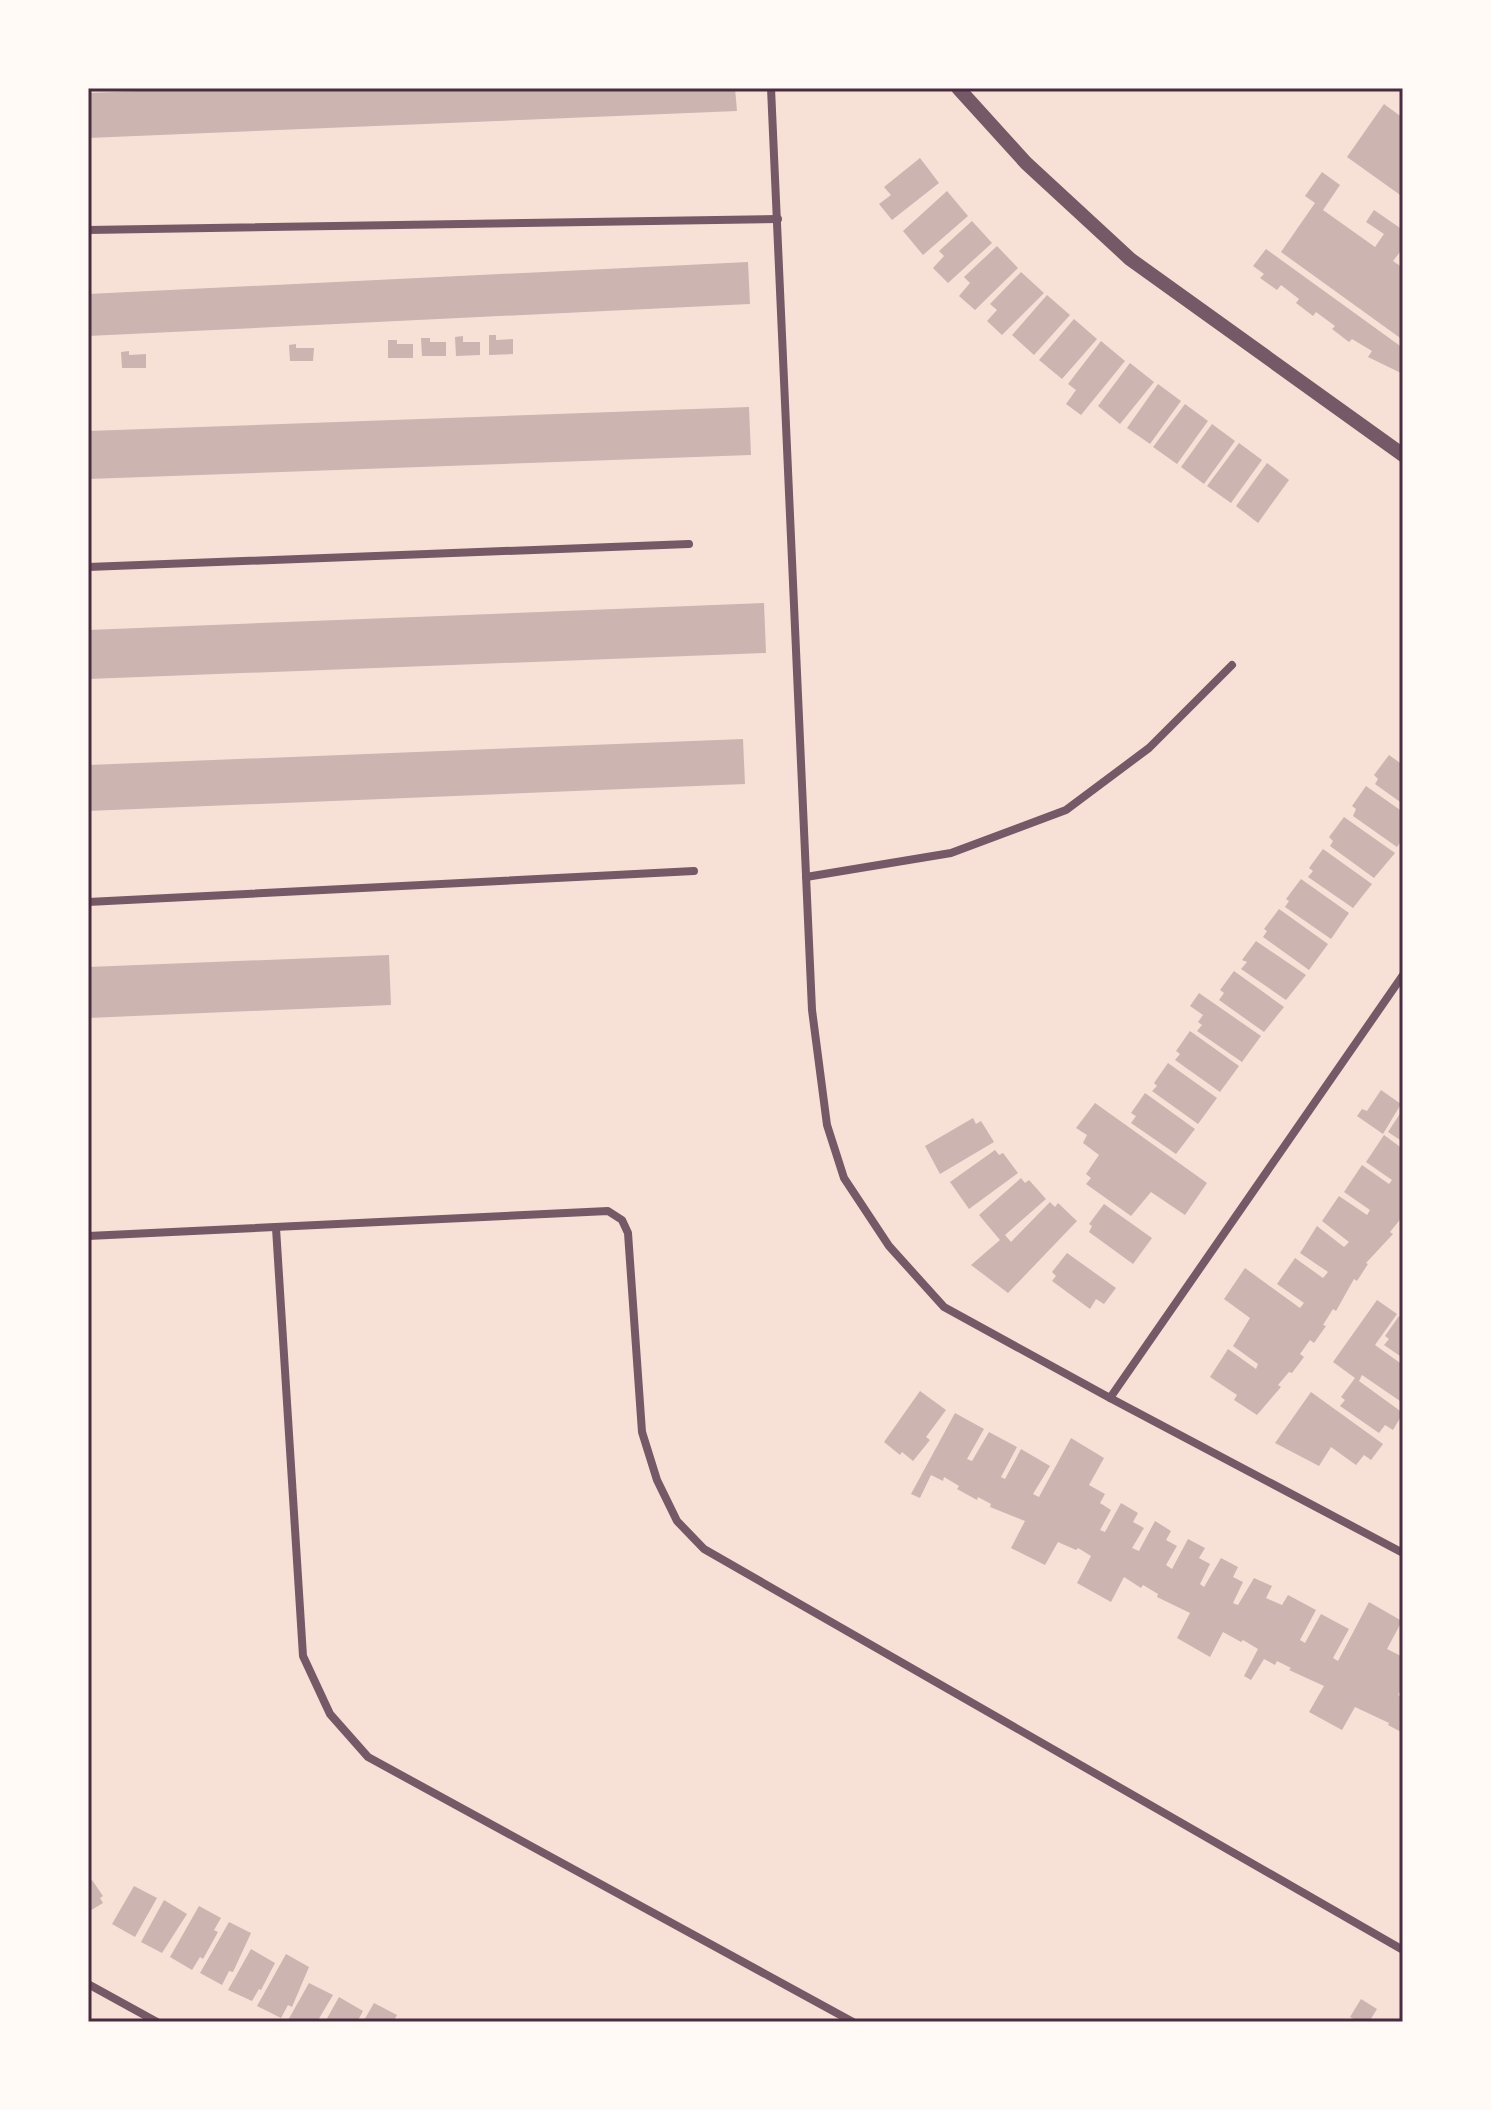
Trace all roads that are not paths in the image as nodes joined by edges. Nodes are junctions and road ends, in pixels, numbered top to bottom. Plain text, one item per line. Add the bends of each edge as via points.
1 (771, 88) edge
2 (958, 88) edge
3 (778, 219) junction
4 (88, 230) edge
5 (1403, 455) edge
6 (689, 544) dead end
7 (88, 567) edge
8 (1232, 665) dead end
9 (694, 871) dead end
10 (806, 877) junction
11 (88, 902) edge
12 (1403, 975) edge
13 (276, 1228) junction
14 (88, 1236) edge
15 (1110, 1398) junction
16 (1403, 1553) edge
17 (1403, 1950) edge
18 (88, 1984) edge
19 (157, 2022) edge
20 (853, 2022) edge

1 - 3 street
2 - 5 street via 1026,163 1130,259
3 - 4 street
3 - 10 street
6 - 7 street
8 - 10 street via 1149,748 1066,810 951,853
9 - 11 street
10 - 15 street via 812,1010 827,1125 844,1178 889,1246 944,1307
12 - 15 street
13 - 14 street
13 - 17 street via 608,1211 622,1220 628,1233 642,1432 677,1521 704,1549
13 - 20 street via 303,1656 330,1714 368,1757
15 - 16 street
18 - 19 street

